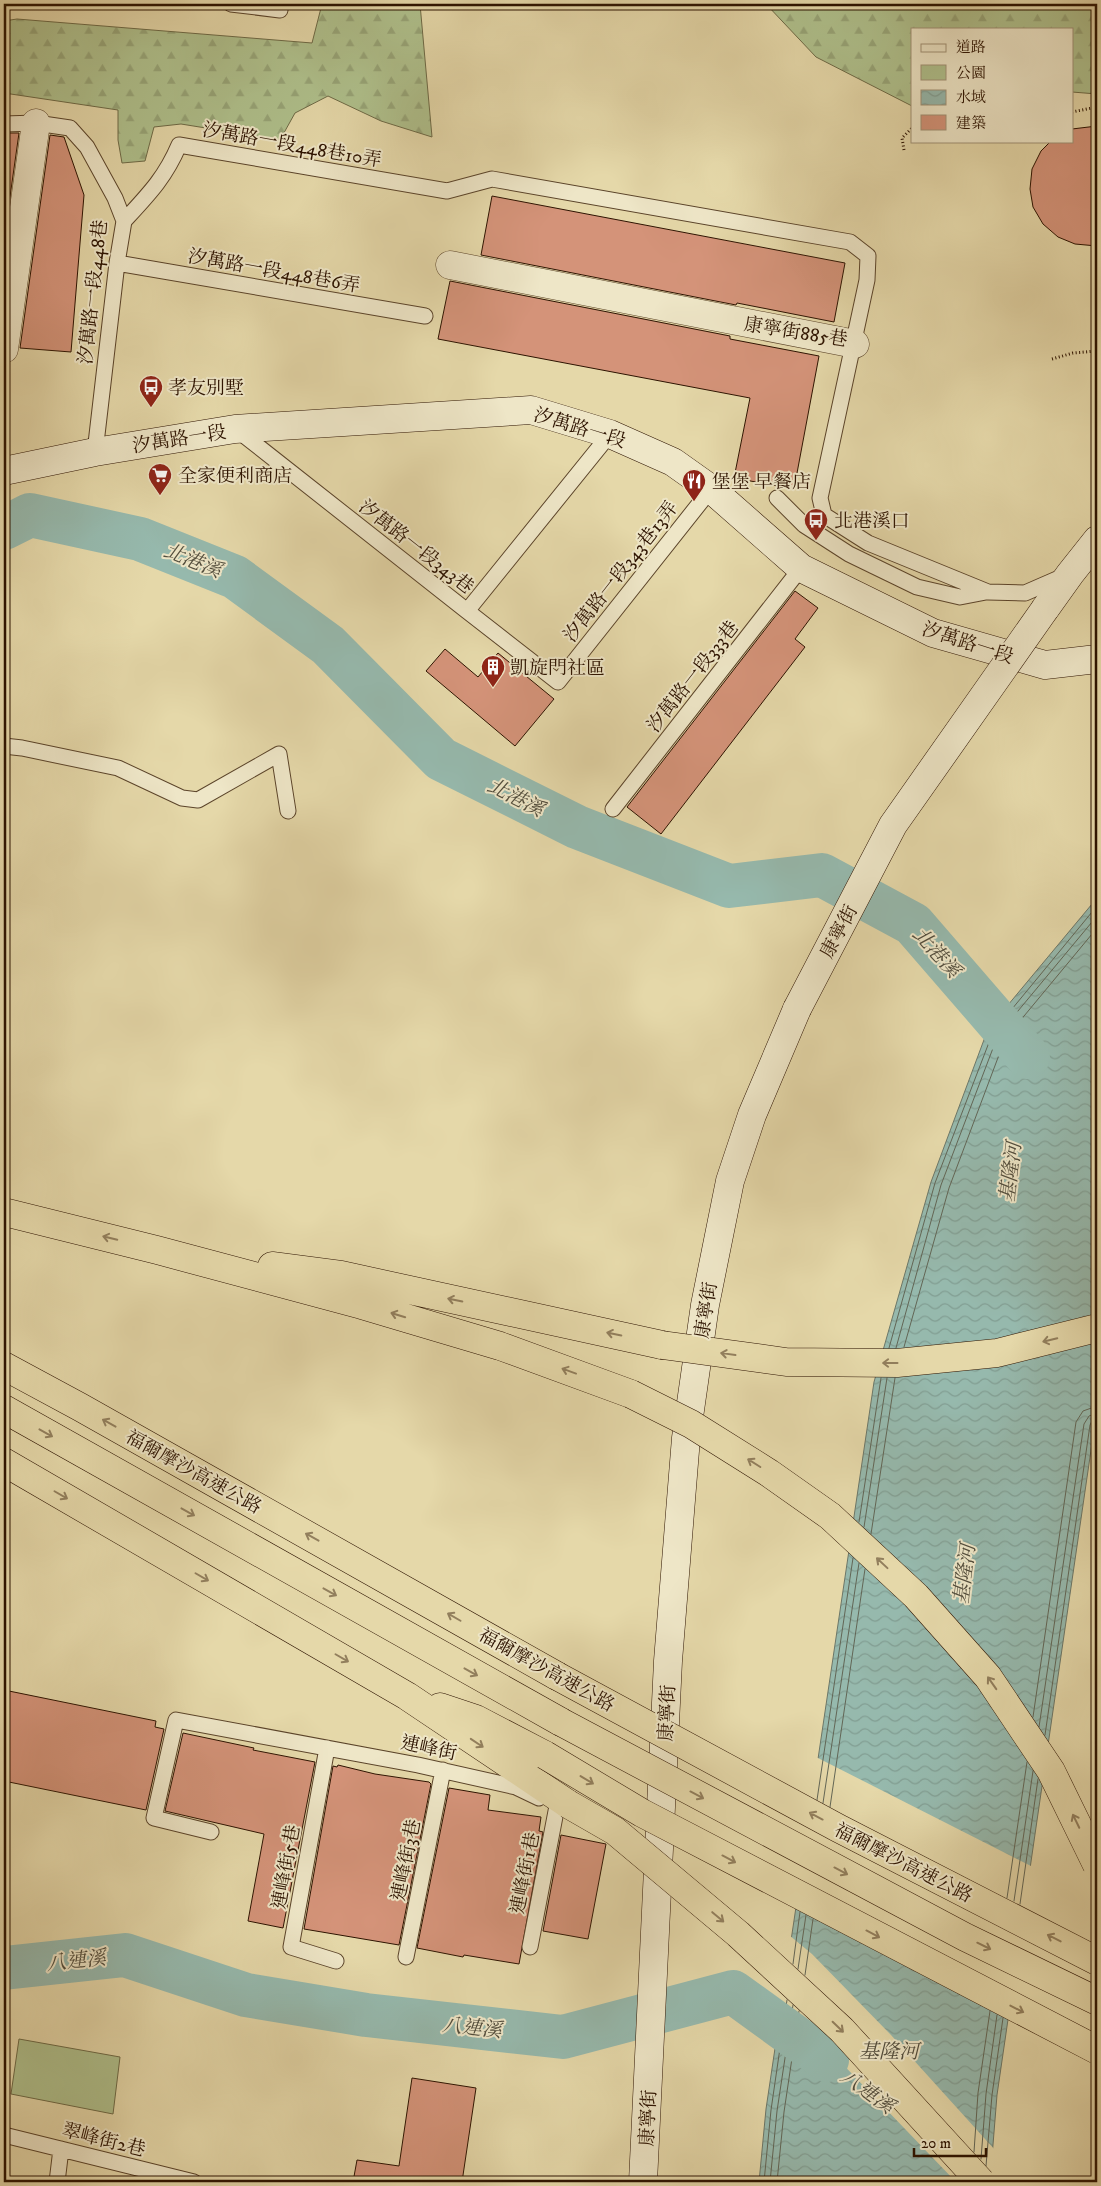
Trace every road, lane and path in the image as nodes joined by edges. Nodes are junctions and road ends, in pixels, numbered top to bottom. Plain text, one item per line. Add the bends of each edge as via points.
1 (231, 4) edge
2 (280, 10) dead end
3 (1097, 107) edge
4 (1074, 112) edge
5 (36, 123) junction
6 (4, 124) edge
7 (911, 129) edge
8 (904, 150) dead end
9 (492, 179) joint
10 (124, 221) junction
11 (116, 264) junction
12 (450, 265) dead end
13 (425, 316) dead end
14 (855, 344) junction
15 (4, 350) edge
16 (1097, 351) edge
17 (1052, 359) dead end
18 (236, 429) junction
19 (610, 434) junction
20 (95, 452) junction
21 (4, 471) edge
22 (711, 489) junction
23 (777, 498) dead end
24 (1097, 540) edge
25 (801, 568) junction
26 (1070, 574) junction
27 (988, 592) junction
28 (467, 611) junction
29 (1097, 659) edge
30 (4, 746) edge
31 (613, 809) dead end
32 (288, 811) dead end
33 (4, 1212) edge
34 (157, 1250) junction
35 (1097, 1328) edge
36 (4, 1366) edge
37 (4, 1410) edge
38 (4, 1462) edge
39 (408, 1696) junction
40 (327, 1748) junction
41 (442, 1770) junction
42 (562, 1805) junction
43 (211, 1832) dead end
44 (659, 1858) junction
45 (1097, 1865) edge
46 (530, 1947) dead end
47 (406, 1957) dead end
48 (1097, 1960) edge
49 (336, 1961) dead end
50 (1097, 2001) edge
51 (1097, 2050) edge
52 (4, 2135) edge
53 (61, 2149) junction
54 (56, 2182) edge
55 (194, 2182) edge
56 (643, 2182) edge
57 (981, 2182) edge

1 - 2 lane
3 - 4 path
5 - 6 lane, 汐萬路一段448巷
5 - 10 lane, 汐萬路一段448巷 via 70,128 87,147
5 - 15 street
7 - 8 path via 902,138
9 - 10 lane, 汐萬路一段448巷10弄 via 447,191 179,145 169,169
9 - 14 lane, 康寧街885巷 via 850,242 868,256 867,280
10 - 11 lane, 汐萬路一段448巷
11 - 13 lane, 汐萬路一段448巷6弄
11 - 20 lane, 汐萬路一段448巷
12 - 14 street, 康寧街885巷
14 - 27 lane via 820,498 824,515 868,543
16 - 17 path
18 - 19 street, 汐萬路一段 via 532,410
18 - 20 street, 汐萬路一段
18 - 28 lane, 汐萬路一段343巷
19 - 22 street, 汐萬路一段 via 673,462
19 - 28 lane, 汐萬路一段343巷
20 - 21 street, 汐萬路一段
22 - 25 street, 汐萬路一段
22 - 28 lane, 汐萬路一段343巷13弄 via 558,682
23 - 27 lane via 804,525 848,554 917,587 960,597
24 - 26 street, 康寧街
25 - 29 street, 汐萬路一段 via 933,633 1045,666
25 - 31 lane, 汐萬路一段333巷
26 - 27 lane via 1025,593
26 - 44 street, 康寧街, bridge via 893,825 797,1009 752,1115 730,1181 705,1305 686,1438 668,1662
30 - 32 lane via 118,768 182,798 198,800 279,754
34 -> 33 highway
35 -> 34 highway, bridge via 997,1353 897,1363 786,1362 662,1345 341,1275
45 -> 34 highway, bridge via 1051,1771 988,1677 916,1596 830,1516 769,1473 692,1424 631,1394 500,1346 362,1304
48 -> 36 highway, 福爾摩沙高速公路, bridge via 838,1828 557,1676
37 -> 50 highway, 福爾摩沙高速公路, bridge via 561,1722 965,1937
38 -> 39 highway
39 -> 42 highway
39 -> 51 highway, bridge via 476,1719 545,1755 642,1813
40 - 41 lane, 連峰街
40 - 43 lane, 連峰街 via 176,1720 154,1818
40 - 49 lane, 連峰街5巷 via 291,1947
41 - 42 lane, 連峰街 via 516,1787
41 - 47 lane, 連峰街3巷
42 - 44 lane, 連峰街
42 - 46 lane, 連峰街1巷
42 -> 57 highway, bridge via 615,1831 738,1934 842,2030
44 - 56 street, 康寧街
52 - 53 lane, 翠峰街2巷
53 - 54 lane
53 - 55 lane, 翠峰街2巷

